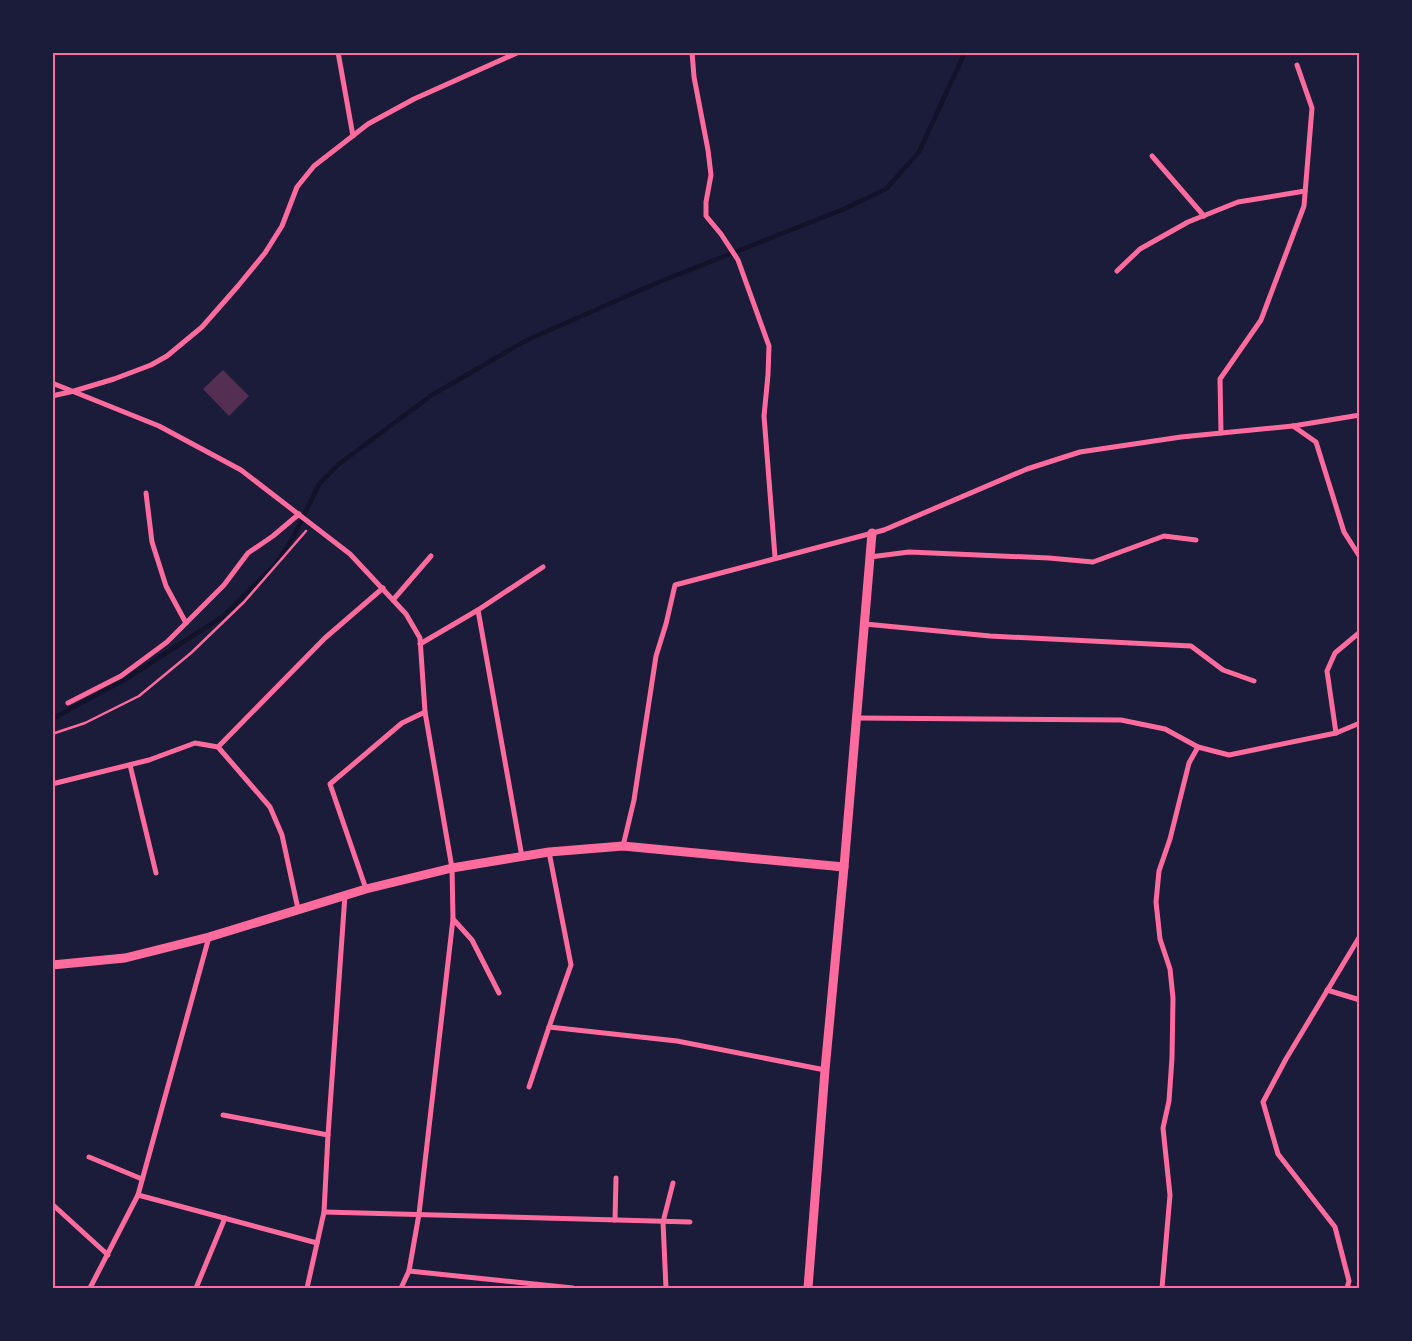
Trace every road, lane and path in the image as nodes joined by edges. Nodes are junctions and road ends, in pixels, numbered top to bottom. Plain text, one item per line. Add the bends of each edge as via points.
1 (338, 52) edge
2 (519, 52) edge
3 (692, 52) edge
4 (1297, 65) dead end
5 (352, 136) junction
6 (1152, 156) dead end
7 (1305, 191) junction
8 (1204, 216) junction
9 (1117, 271) dead end
10 (52, 383) edge
11 (74, 391) junction
12 (52, 396) edge
13 (1360, 415) edge
14 (1293, 426) junction
15 (1221, 433) junction
16 (146, 493) dead end
17 (299, 514) junction
18 (312, 524) junction
19 (872, 533) junction
20 (1196, 540) dead end
21 (431, 556) dead end
22 (1360, 556) edge
23 (775, 557) junction
24 (870, 557) junction
25 (543, 567) dead end
26 (382, 588) junction
27 (393, 600) junction
28 (478, 610) junction
29 (186, 623) junction
30 (865, 624) junction
31 (1360, 632) edge
32 (420, 644) junction
33 (1254, 681) dead end
34 (68, 702) dead end
35 (425, 712) junction
36 (856, 718) junction
37 (1360, 722) edge
38 (1336, 733) junction
39 (52, 734) edge
40 (218, 747) junction
41 (1198, 747) junction
42 (130, 765) junction
43 (52, 784) edge
44 (623, 846) junction
45 (549, 852) junction
46 (522, 856) junction
47 (844, 867) junction
48 (452, 868) junction
49 (156, 872) dead end
50 (366, 889) junction
51 (345, 895) junction
52 (298, 909) junction
53 (453, 919) junction
54 (1360, 936) edge
55 (209, 938) junction
56 (52, 965) edge
57 (1327, 990) junction
58 (499, 993) dead end
59 (1360, 1000) edge
60 (549, 1027) junction
61 (824, 1070) junction
62 (529, 1086) dead end
63 (223, 1115) dead end
64 (328, 1135) junction
65 (89, 1157) dead end
66 (616, 1178) dead end
67 (142, 1179) junction
68 (673, 1183) dead end
69 (138, 1195) junction
70 (52, 1204) edge
71 (324, 1212) junction
72 (419, 1214) junction
73 (225, 1218) junction
74 (615, 1220) junction
75 (663, 1222) junction
76 (690, 1222) dead end
77 (317, 1243) junction
78 (108, 1255) junction
79 (409, 1271) junction
80 (90, 1288) edge
81 (196, 1288) edge
82 (307, 1288) edge
83 (401, 1288) edge
84 (559, 1288) edge
85 (573, 1288) edge
86 (666, 1288) edge
87 (808, 1288) edge
88 (1162, 1288) edge
89 (1347, 1288) edge

1 - 5 street
2 - 5 street via 414,100
3 - 23 street via 711,175 706,216 738,260 768,346 764,416
4 - 7 street via 1312,108
5 - 11 street via 314,166 297,187 282,226 265,253 202,327 151,365
6 - 8 street
7 - 8 street via 1238,202
7 - 15 street via 1304,206 1261,320 1220,379
8 - 9 street via 1140,249
10 - 11 street
11 - 12 street
11 - 17 street via 159,426 241,470
13 - 14 street
14 - 15 street
14 - 22 street via 1316,442 1344,532
15 - 19 street via 1080,452 1027,469
16 - 29 street via 152,542 166,586
17 - 18 street
17 - 29 street via 248,553 224,585
18 - 26 street via 350,554
18 - 39 path via 244,602 191,653 139,696 85,723
19 - 23 street
19 - 24 street
20 - 24 street via 1164,536 1093,562 909,552
21 - 27 street
23 - 44 street via 675,585 656,656 634,800
24 - 30 street
25 - 28 street
26 - 27 street
26 - 40 street via 325,638
27 - 32 street via 406,614 420,638
28 - 32 street
28 - 46 street
29 - 34 street via 167,642 121,676
30 - 33 street via 990,636 1191,646 1223,670
30 - 36 street
31 - 38 street via 1335,653 1327,671
32 - 35 street
35 - 48 street
35 - 50 street via 402,723 330,784
36 - 41 street via 1120,720 1165,729
36 - 47 street
37 - 38 street
38 - 41 street via 1229,754
40 - 42 street via 195,743
40 - 52 street via 270,806 282,835
41 - 88 street via 1189,762 1159,871 1156,902 1160,939 1170,969 1173,998 1169,1101 1163,1128 1170,1195
42 - 43 street
42 - 49 street
44 - 45 street
44 - 47 street
45 - 46 street
45 - 60 street via 570,965
46 - 48 street
47 - 61 street
48 - 50 street
48 - 53 street
50 - 51 street
51 - 52 street
51 - 64 street
52 - 55 street
53 - 58 street via 472,940
53 - 72 street
54 - 57 street
55 - 56 street via 125,958
55 - 67 street
57 - 59 street
57 - 89 street via 1263,1102 1278,1154 1335,1227 1349,1281
60 - 61 street via 677,1041
60 - 62 street
61 - 87 street
63 - 64 street
64 - 71 street
65 - 67 street
66 - 74 street
67 - 69 street
68 - 75 street
69 - 73 street
69 - 78 street
70 - 78 street
71 - 72 street
71 - 77 street
72 - 74 street
72 - 79 street
73 - 77 street
73 - 81 street
74 - 75 street
75 - 76 street
75 - 86 street
77 - 82 street
78 - 80 street
79 - 83 street
79 - 84 street
84 - 85 street

